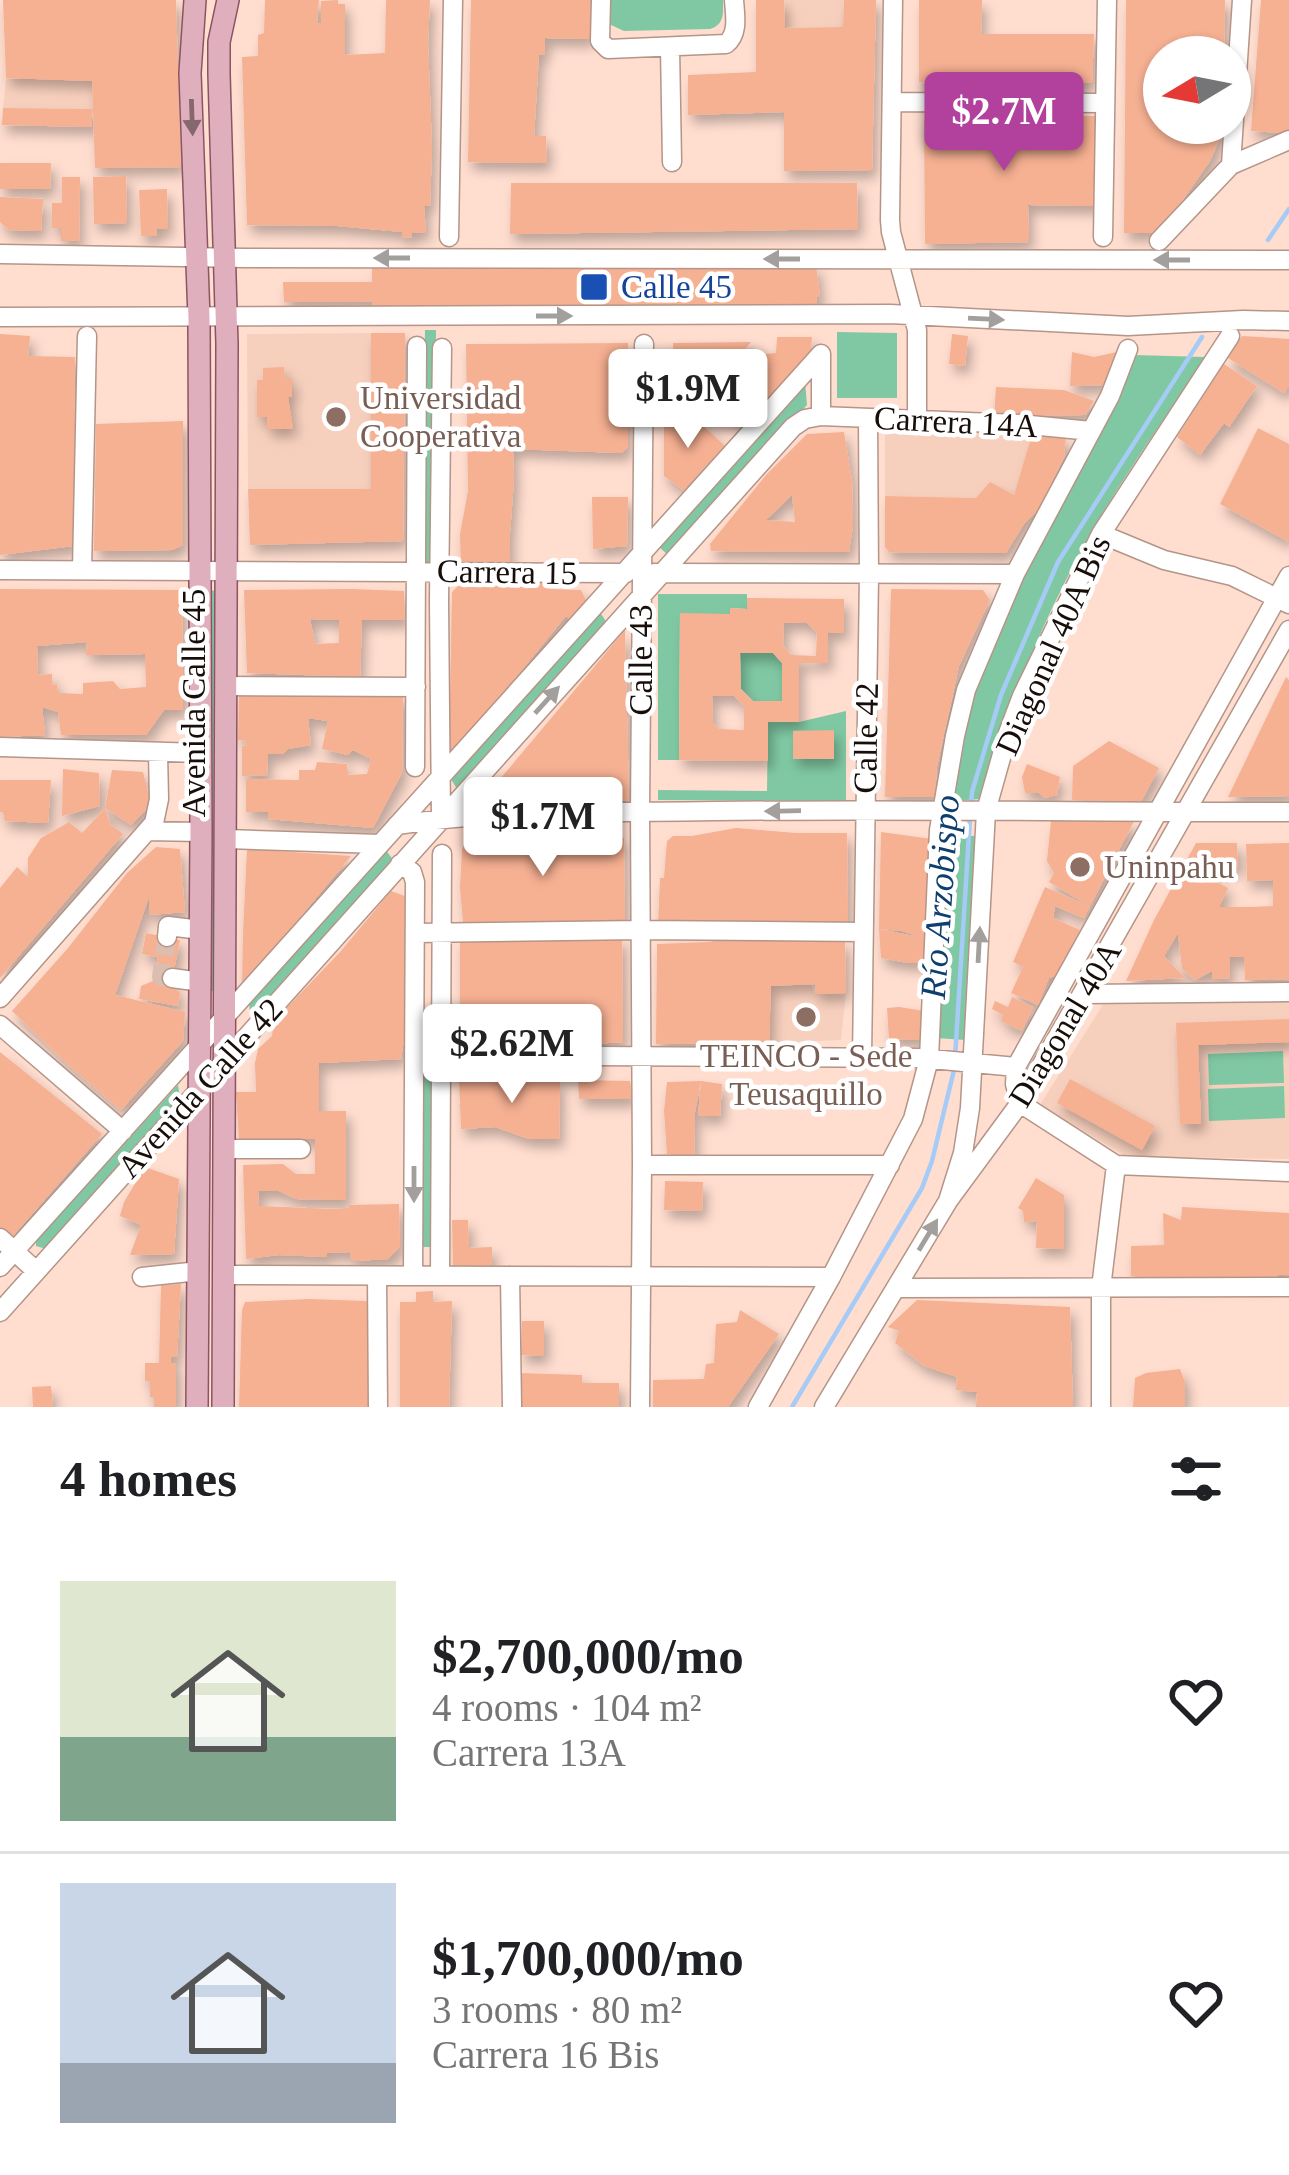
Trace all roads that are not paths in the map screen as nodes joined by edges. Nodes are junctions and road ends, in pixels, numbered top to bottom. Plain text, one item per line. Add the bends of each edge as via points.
1 (195, 0) edge
2 (228, 0) edge
3 (453, 0) edge
4 (601, 0) edge
5 (734, 0) edge
6 (893, 0) edge
7 (1107, 0) edge
8 (1242, 0) edge
9 (670, 47) junction
10 (892, 102) junction
11 (1105, 104) junction
12 (1289, 140) edge
13 (672, 162) dead end
14 (1231, 165) junction
15 (449, 237) dead end
16 (1102, 237) dead end
17 (1159, 241) dead end
18 (0, 254) edge
19 (197, 257) junction
20 (225, 257) junction
21 (899, 260) junction
22 (1289, 260) edge
23 (914, 315) junction
24 (0, 317) edge
25 (200, 318) junction
26 (227, 318) junction
27 (1289, 321) edge
28 (87, 336) dead end
29 (1230, 336) dead end
30 (644, 344) dead end
31 (417, 346) dead end
32 (442, 348) dead end
33 (1128, 349) dead end
34 (821, 416) junction
35 (868, 418) junction
36 (917, 422) junction
37 (1091, 430) junction
38 (1101, 533) junction
39 (642, 551) junction
40 (0, 570) edge
41 (82, 570) junction
42 (200, 571) junction
43 (227, 571) junction
44 (416, 571) junction
45 (439, 571) junction
46 (641, 573) junction
47 (1015, 574) junction
48 (868, 575) junction
49 (1289, 576) edge
50 (641, 594) junction
51 (1283, 601) edge
52 (1289, 630) edge
53 (227, 686) junction
54 (416, 687) junction
55 (0, 748) edge
56 (158, 753) junction
57 (201, 753) junction
58 (415, 766) dead end
59 (440, 775) junction
60 (865, 809) junction
61 (944, 811) junction
62 (983, 811) junction
63 (640, 812) junction
64 (1156, 812) junction
65 (1188, 812) junction
66 (1289, 812) edge
67 (442, 818) junction
68 (397, 825) junction
69 (148, 831) junction
70 (201, 832) junction
71 (227, 839) junction
72 (380, 844) junction
73 (442, 854) dead end
74 (400, 864) junction
75 (201, 930) junction
76 (641, 930) junction
77 (863, 932) junction
78 (442, 933) junction
79 (415, 934) junction
80 (166, 937) dead end
81 (172, 978) dead end
82 (201, 982) junction
83 (1289, 992) edge
84 (1084, 994) junction
85 (0, 998) edge
86 (226, 1015) junction
87 (0, 1025) edge
88 (201, 1044) junction
89 (415, 1055) junction
90 (441, 1056) junction
91 (641, 1057) junction
92 (226, 1058) junction
93 (862, 1058) junction
94 (933, 1059) junction
95 (971, 1062) junction
96 (1016, 1067) junction
97 (200, 1088) junction
98 (1020, 1103) junction
99 (123, 1131) junction
100 (225, 1149) junction
101 (301, 1149) dead end
102 (642, 1165) junction
103 (890, 1165) junction
104 (1116, 1165) junction
105 (1289, 1172) edge
106 (948, 1201) junction
107 (7, 1244) edge
108 (0, 1267) edge
109 (36, 1271) junction
110 (199, 1271) junction
111 (224, 1275) junction
112 (377, 1276) junction
113 (413, 1276) junction
114 (440, 1276) junction
115 (510, 1276) junction
116 (642, 1276) junction
117 (142, 1277) dead end
118 (830, 1277) junction
119 (1289, 1287) edge
120 (896, 1288) junction
121 (1101, 1288) junction
122 (0, 1312) edge
123 (197, 1407) edge
124 (223, 1407) edge
125 (378, 1407) edge
126 (512, 1407) edge
127 (640, 1407) edge
128 (758, 1407) edge
129 (824, 1407) edge
130 (1102, 1407) edge

1 -> 19 main road, Avenida Calle 45
2 - 20 main road, Avenida Calle 45 via 219,42
3 - 15 street
4 - 9 street via 602,45
5 - 9 street via 731,40
6 - 10 street
7 - 11 street
8 - 14 street
9 - 13 street
10 - 11 street
10 - 21 street via 890,220
11 - 16 street
12 - 14 street
14 - 17 street
18 - 19 street
19 - 20 street
19 - 25 main road, Avenida Calle 45
21 -> 20 street
20 - 26 main road, Avenida Calle 45
22 -> 21 street
21 - 23 street
26 -> 23 street
23 -> 27 street via 1128,326
23 - 36 street
24 - 25 street
25 - 26 street
25 - 42 main road, Avenida Calle 45
26 - 43 main road, Avenida Calle 45
28 - 41 street
29 - 38 street, Diagonal 40A Bis
30 - 39 street, Calle 43
31 - 44 street
32 - 45 street
33 - 37 street, Diagonal 40A Bis
34 - 35 street, Carrera 14A
34 - 39 street via 821,354
34 - 46 street via 793,427
35 - 36 street, Carrera 14A
35 - 48 street, Calle 42
36 - 37 street, Carrera 14A
37 - 47 street, Diagonal 40A Bis
38 - 51 street
38 - 62 street, Diagonal 40A Bis via 1022,696
39 - 46 street, Calle 43
40 - 41 street, Carrera 15
41 - 42 street, Carrera 15
42 - 43 street, Carrera 15
42 - 57 main road, Avenida Calle 45
43 - 44 street, Carrera 15
43 - 53 main road, Avenida Calle 45
44 - 45 street, Carrera 15
44 - 54 street
45 - 46 street, Carrera 15
45 - 59 street
46 - 48 street, Carrera 15
46 - 50 street, Avenida Calle 42
46 - 59 street, Avenida Calle 42
47 - 48 street, Carrera 15
47 - 61 street, Diagonal 40A Bis via 966,690
48 - 60 street, Calle 42
49 - 51 street, Diagonal 40A
50 - 63 street, Calle 43
67 -> 50 street, Avenida Calle 42
51 - 64 street, Diagonal 40A
52 - 65 street, Diagonal 40A
53 - 54 street
53 - 71 main road, Avenida Calle 45
54 - 58 street
55 - 56 street
56 - 57 street
56 - 69 street via 158,812
57 - 70 main road, Avenida Calle 45
59 - 67 street
59 - 68 street, Avenida Calle 42
60 - 61 street
60 -> 63 street
60 - 77 street, Calle 42
61 - 62 street
61 - 94 street, Diagonal 40A Bis
62 - 64 street
95 -> 62 street, Diagonal 40A Bis
63 - 67 street
63 - 76 street, Calle 43
64 - 65 street
64 - 96 street, Diagonal 40A
65 - 66 street
65 - 84 street, Diagonal 40A
67 - 68 street
67 - 74 street, Avenida Calle 42
68 - 72 street, Avenida Calle 42
69 - 70 street
69 - 85 street
70 - 75 main road, Avenida Calle 45
71 - 72 street
71 - 86 main road, Avenida Calle 45
72 - 86 street, Avenida Calle 42
73 - 78 street
74 - 79 street via 415,882
74 - 92 street, Avenida Calle 42
75 - 80 street via 168,926
75 - 82 main road, Avenida Calle 45
76 - 77 street
76 - 78 street
76 - 91 street, Calle 43
77 - 93 street, Calle 42
78 - 79 street
78 - 90 street
79 - 89 street
81 - 82 street
82 - 88 main road, Avenida Calle 45
83 - 84 street
84 - 98 street, Diagonal 40A
86 - 88 street, Avenida Calle 42
86 - 92 main road, Avenida Calle 45
87 - 99 street
88 - 97 main road, Avenida Calle 45
88 - 99 street, Avenida Calle 42
89 - 90 street
89 -> 113 street
90 - 91 street
90 - 114 street
91 - 93 street
91 - 102 street, Calle 43
92 - 97 street, Avenida Calle 42
92 - 100 main road, Avenida Calle 45
93 - 94 street
94 - 95 street
94 - 103 street
95 - 96 street
95 - 106 street, Diagonal 40A Bis via 967,1133
96 - 98 street
97 - 109 street, Avenida Calle 42
97 - 110 main road, Avenida Calle 45
98 - 104 street
98 - 106 street, Diagonal 40A
99 - 107 street, Avenida Calle 42
100 - 101 street
100 - 111 main road, Avenida Calle 45
102 - 103 street
102 - 116 street, Calle 43
103 - 118 street
104 - 105 street
104 - 121 street
120 -> 106 street, Diagonal 40A
107 - 108 street, Avenida Calle 42
107 - 109 street
109 - 122 street, Avenida Calle 42
110 - 117 street
110 - 123 main road, Avenida Calle 45
111 - 112 street
111 - 124 main road, Avenida Calle 45
112 - 113 street
112 - 125 street
113 - 114 street
114 - 115 street
115 - 116 street
115 - 126 street
116 - 118 street
116 - 127 street, Calle 43
118 - 128 street
119 - 121 street
120 - 121 street
120 - 129 street, Diagonal 40A
121 - 130 street

